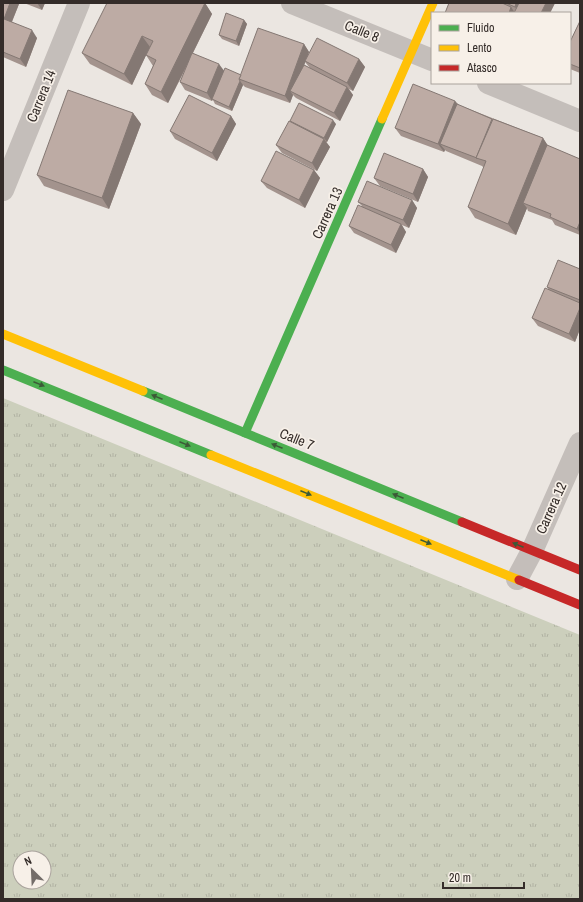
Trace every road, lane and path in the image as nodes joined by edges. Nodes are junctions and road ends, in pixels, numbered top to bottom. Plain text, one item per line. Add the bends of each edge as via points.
1 (79, 3) edge
2 (292, 3) edge
3 (431, 13) edge
4 (422, 56) edge
5 (490, 84) edge
6 (580, 121) edge
7 (3, 190) edge
8 (3, 334) edge
9 (3, 370) edge
10 (245, 433) junction
11 (580, 443) edge
12 (532, 551) junction
13 (580, 570) edge
14 (517, 579) junction
15 (580, 605) edge

1 - 7 street, Carrera 14
2 - 4 street, Calle 8
3 - 4 main road, Carrera 13
4 - 10 main road, Carrera 13
5 - 6 street
10 -> 8 main road, Calle 7
9 -> 14 main road
12 -> 10 main road, Calle 7
11 - 12 street, Carrera 12
12 - 13 main road, Calle 7
12 - 14 street, Carrera 12
14 - 15 main road

